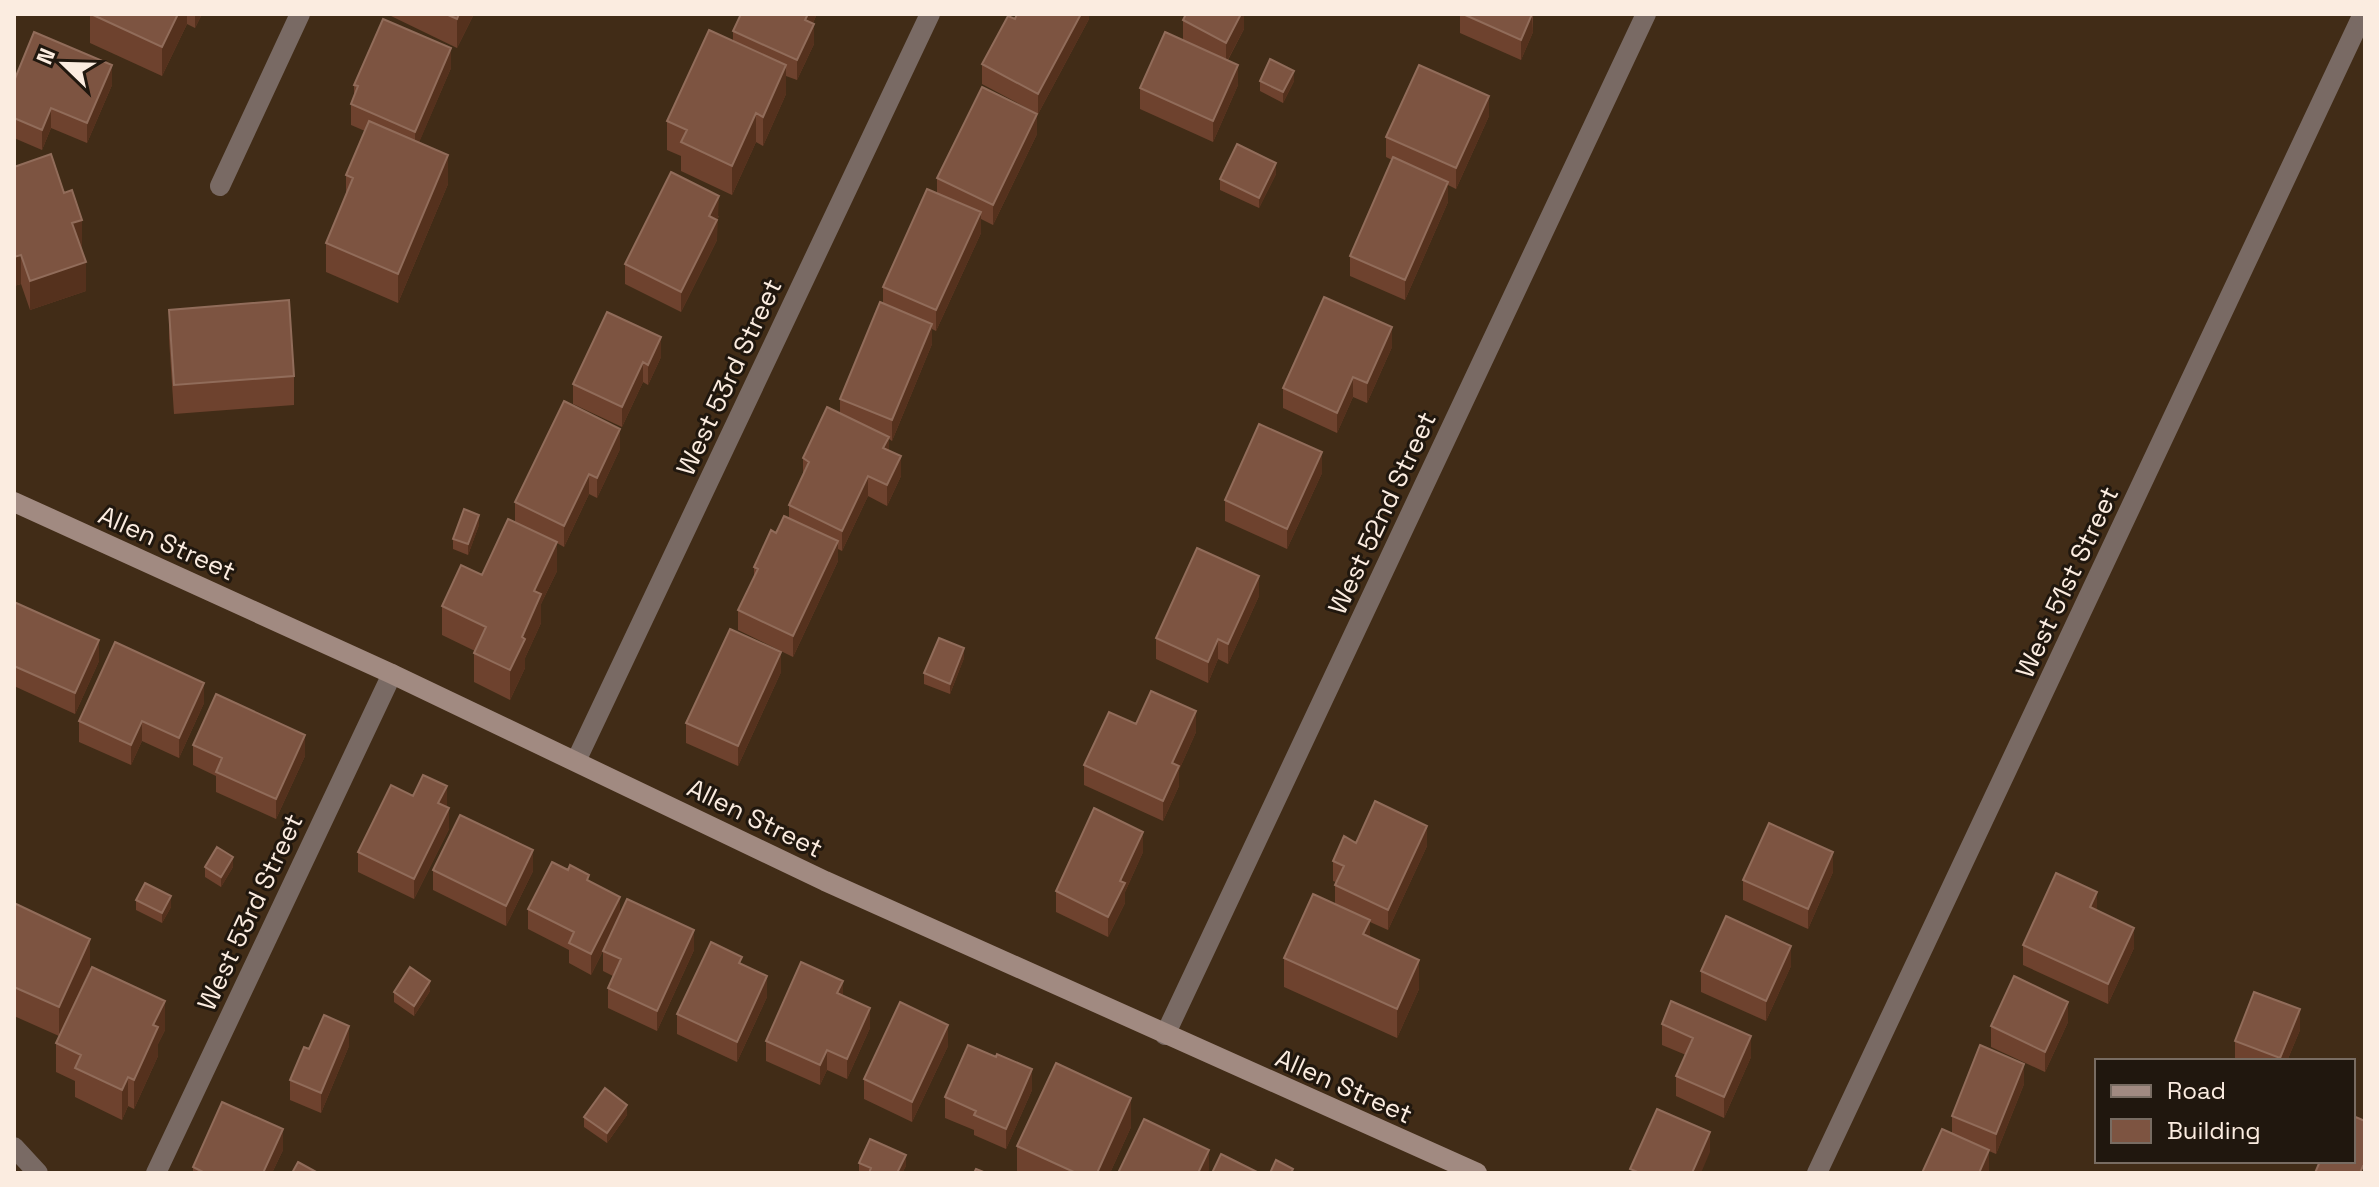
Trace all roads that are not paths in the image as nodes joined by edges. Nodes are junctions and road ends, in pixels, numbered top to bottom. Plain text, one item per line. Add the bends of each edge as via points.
1 (300, 14) edge
2 (930, 14) edge
3 (1646, 14) edge
4 (2363, 14) edge
5 (220, 186) dead end
6 (14, 502) edge
7 (392, 674) junction
8 (576, 761) junction
9 (1165, 1035) junction
10 (14, 1147) edge
11 (38, 1173) edge
12 (156, 1173) edge
13 (1477, 1173) edge
14 (1817, 1173) edge

1 - 5 street
2 - 8 street, West 53rd Street
3 - 9 street, West 52nd Street
4 - 14 street, West 51st Street
6 - 7 street, Allen Street
7 - 8 street, Allen Street
7 - 12 street, West 53rd Street
8 - 9 street, Allen Street
9 - 13 street, Allen Street
10 - 11 street

